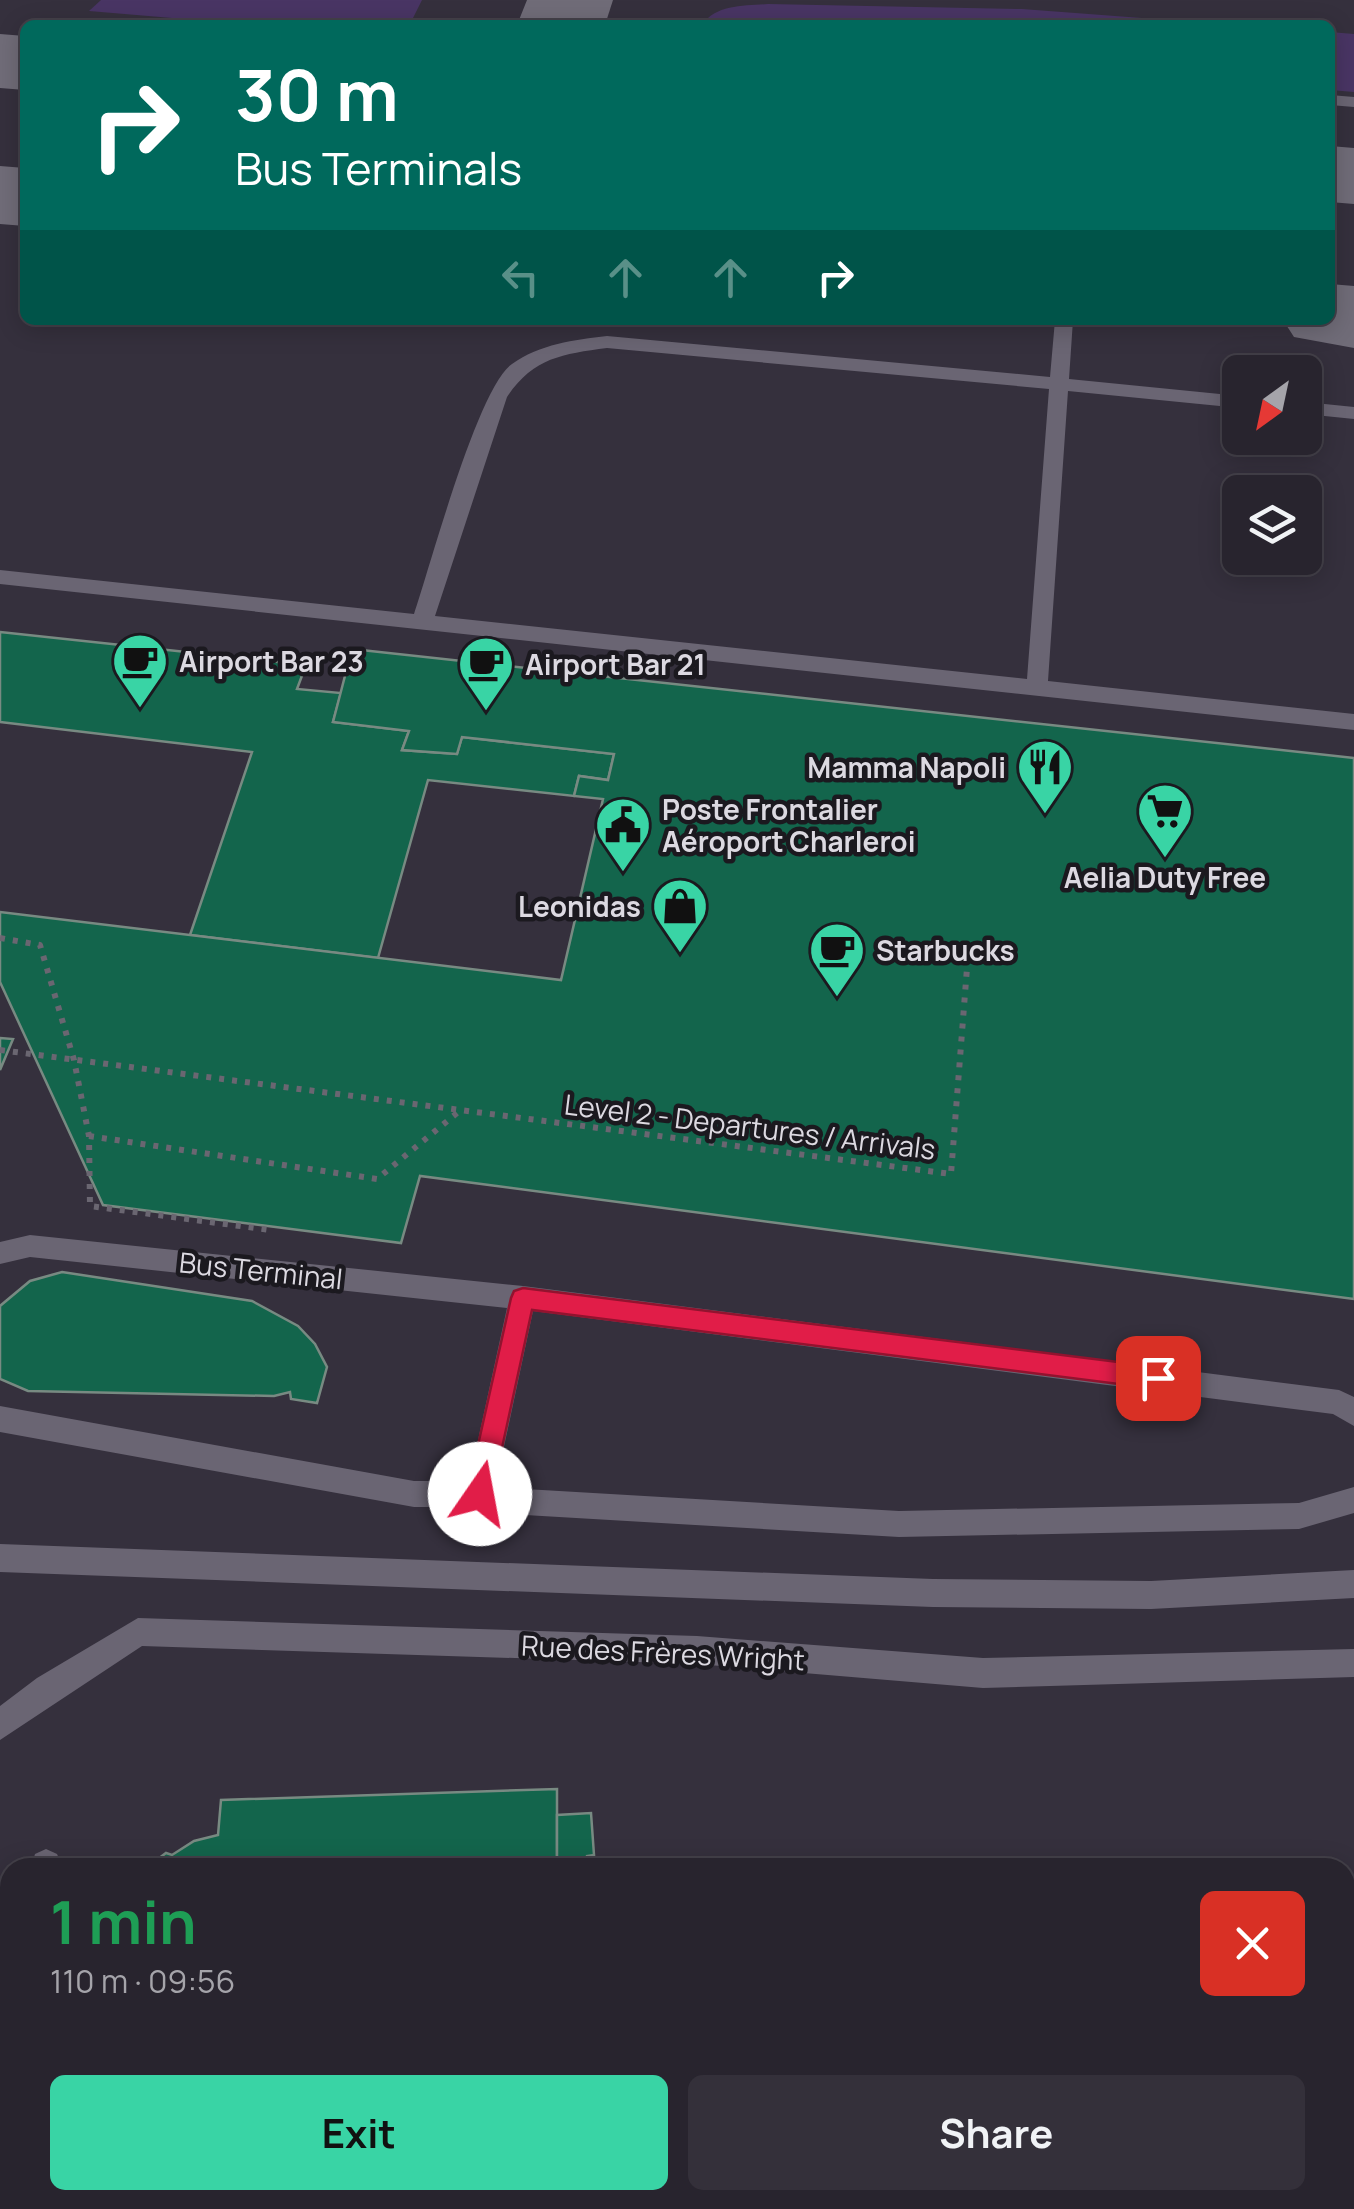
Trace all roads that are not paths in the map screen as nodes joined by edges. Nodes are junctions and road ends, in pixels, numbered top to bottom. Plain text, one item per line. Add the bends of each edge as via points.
1 (1064, 325) edge
2 (1059, 384) junction
3 (1222, 400) edge
4 (1322, 409) edge
5 (1354, 412) edge
6 (0, 577) edge
7 (422, 622) junction
8 (1037, 688) junction
9 (1354, 722) edge
10 (0, 1253) edge
11 (523, 1298) junction
12 (1354, 1414) edge
13 (0, 1419) edge
14 (480, 1494) junction
15 (1354, 1500) edge
16 (0, 1558) edge
17 (1354, 1584) edge
18 (1354, 1663) edge
19 (0, 1725) edge

1 - 2 street
2 - 3 street
2 - 7 street via 607,342 562,348 516,370 497,397
2 - 8 street
4 - 5 street
6 - 7 street
7 - 8 street
8 - 9 street
10 - 11 street, Bus Terminal via 30,1246
11 - 12 street, Bus Terminal via 1339,1402
11 - 14 street
13 - 14 street via 414,1494
14 - 15 street via 900,1524 1299,1516
16 - 17 street via 933,1593 1151,1595
18 - 19 street, Rue des Frères Wright via 984,1674 714,1651 138,1632

